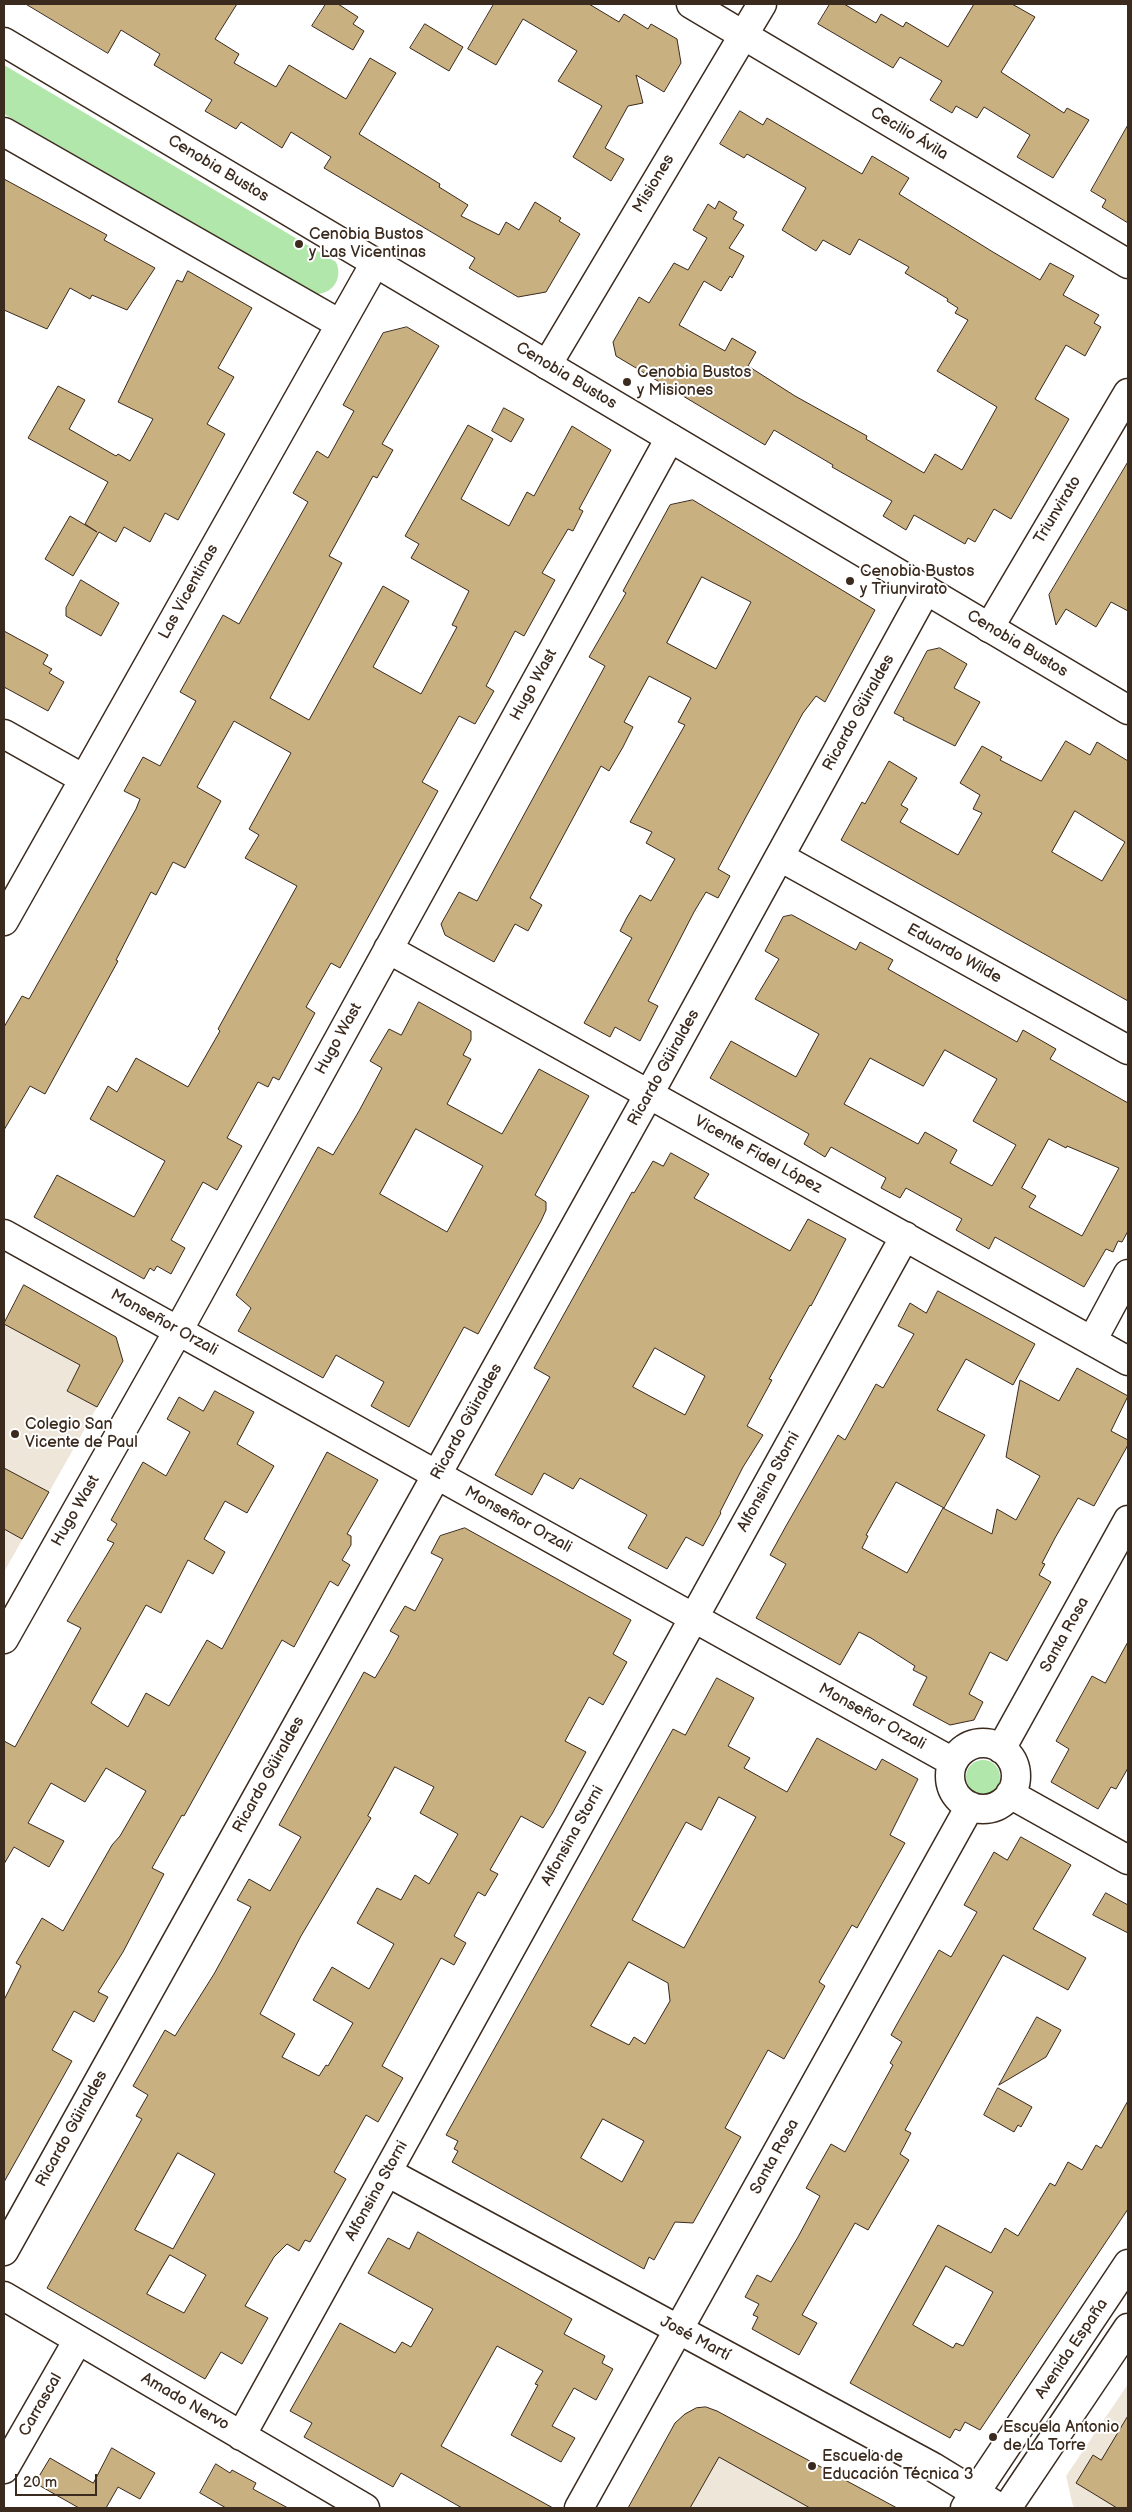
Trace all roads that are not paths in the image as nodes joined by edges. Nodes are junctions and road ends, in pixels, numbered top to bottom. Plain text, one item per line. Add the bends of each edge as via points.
1 (690, 4) edge
2 (762, 4) edge
3 (743, 35) junction
4 (4, 42) edge
5 (4, 132) edge
6 (375, 262) junction
7 (1128, 264) edge
8 (340, 324) junction
9 (547, 365) junction
10 (1128, 393) edge
11 (670, 438) junction
12 (926, 590) junction
13 (989, 628) junction
14 (1128, 710) edge
15 (4, 734) edge
16 (84, 779) junction
17 (780, 857) junction
18 (4, 921) edge
19 (388, 949) junction
20 (1128, 1050) edge
21 (650, 1094) junction
22 (4, 1234) edge
23 (905, 1236) junction
24 (1128, 1274) edge
25 (178, 1331) junction
26 (1092, 1341) junction
27 (1128, 1361) edge
28 (437, 1475) junction
29 (1128, 1520) edge
30 (694, 1618) junction
31 (4, 1639) edge
32 (1001, 1749) junction
33 (953, 1762) junction
34 (1010, 1794) junction
35 (970, 1806) junction
36 (1128, 1860) edge
37 (387, 2172) junction
38 (4, 2251) edge
39 (1128, 2264) edge
40 (4, 2296) edge
41 (1128, 2328) edge
42 (679, 2330) junction
43 (78, 2340) junction
44 (241, 2436) junction
45 (4, 2469) edge
46 (970, 2501) edge
47 (365, 2508) edge
48 (579, 2508) edge
49 (1000, 2508) edge
50 (1007, 2508) edge

1 - 3 street, Cecilio Ávila
2 - 3 street, Misiones
3 - 7 street, Cecilio Ávila
3 - 9 street, Misiones
4 - 6 street, Cenobia Bustos
5 - 8 street
6 - 8 street, Las Vicentinas
6 - 9 street, Cenobia Bustos
8 - 16 street, Las Vicentinas
9 - 11 street, Cenobia Bustos
10 - 13 street, Triunvirato
11 - 12 street, Cenobia Bustos
11 - 19 street, Hugo Wast
12 - 13 street, Cenobia Bustos
12 - 17 street, Ricardo Güiraldes
13 - 14 street, Cenobia Bustos
15 - 16 street
16 - 18 street, Las Vicentinas
17 - 20 street, Eduardo Wilde
17 - 21 street, Ricardo Güiraldes
19 - 21 street, Vicente Fidel López
19 - 25 street, Hugo Wast
21 - 23 street, Vicente Fidel López
21 - 28 street, Ricardo Güiraldes
22 - 25 street, Monseñor Orzali
23 - 26 street, Vicente Fidel López
23 - 30 street, Alfonsina Storni
24 - 26 street
25 - 28 street, Monseñor Orzali
25 - 31 street, Hugo Wast
26 - 27 street, Vicente Fidel López
28 - 30 street, Monseñor Orzali
28 - 38 street, Ricardo Güiraldes
29 - 32 street, Santa Rosa
30 - 33 street, Monseñor Orzali
30 - 37 street, Alfonsina Storni
32 - 33 street via 977,1744 961,1752
32 - 34 street via 1009,1756 1016,1772 1016,1782
33 - 35 street via 951,1785 960,1800
34 - 35 street via 994,1807
34 - 36 street
35 - 42 street, Santa Rosa
37 - 42 street, José Martí
37 - 44 street, Alfonsina Storni
39 - 46 street, Avenida España
40 - 43 street, Amado Nervo
41 - 50 street
42 - 46 street, José Martí via 932,2467
42 - 48 street, Santa Rosa
43 - 44 street, Amado Nervo
43 - 45 street, Carrascal
44 - 47 street, Amado Nervo
46 - 49 street, José Martí

